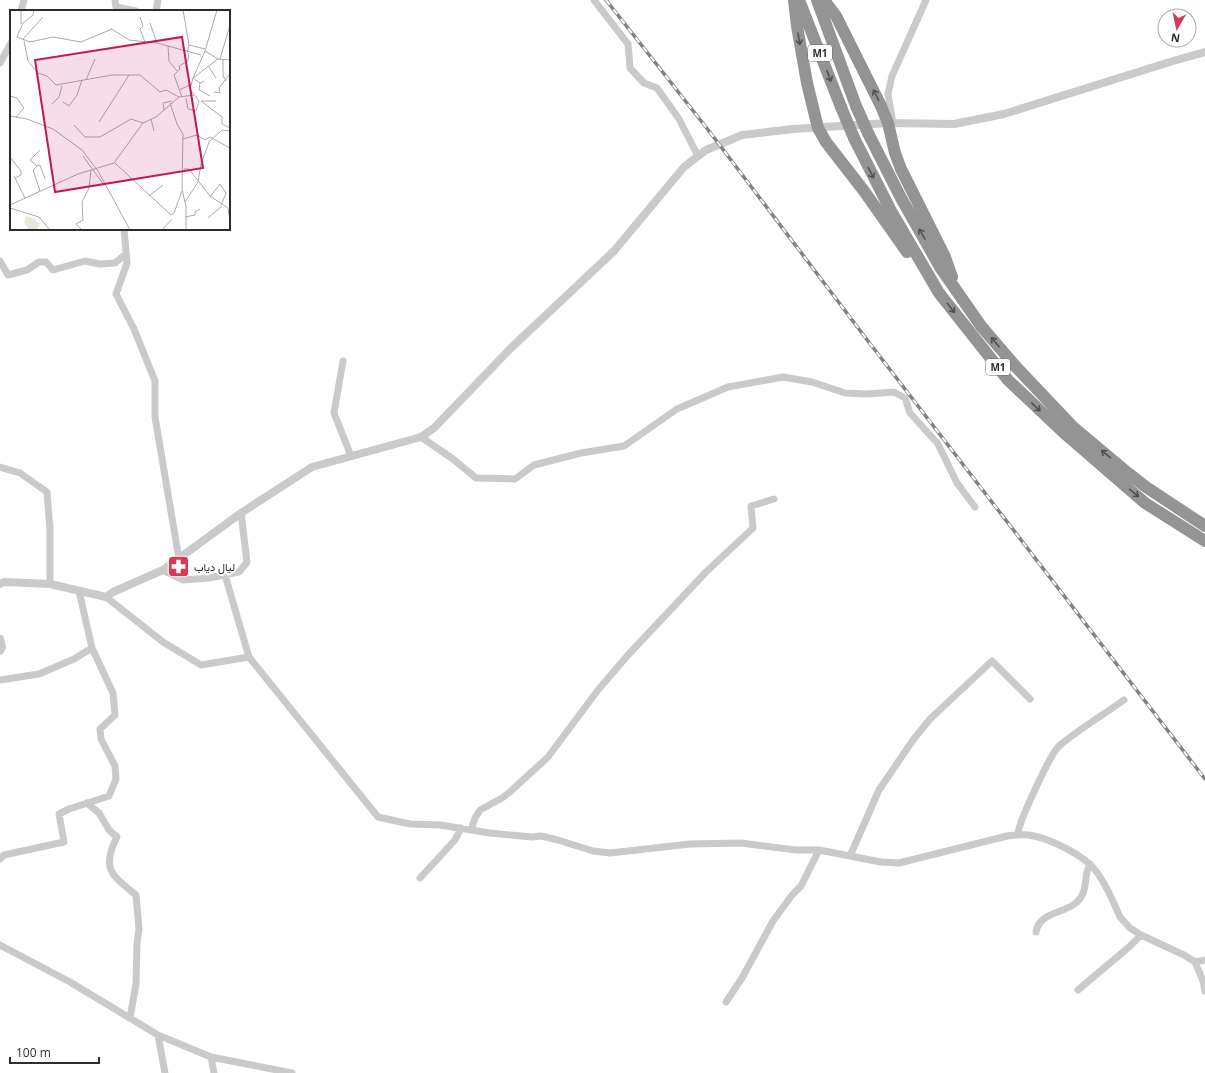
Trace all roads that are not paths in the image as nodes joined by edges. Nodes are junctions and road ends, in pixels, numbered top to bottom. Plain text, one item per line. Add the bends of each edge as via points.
1 (24, 0) edge
2 (115, 0) edge
3 (158, 0) edge
4 (594, 0) edge
5 (794, 0) edge
6 (799, 0) edge
7 (817, 0) edge
8 (824, 0) edge
9 (926, 0) edge
10 (21, 10) edge
11 (131, 10) edge
12 (156, 10) edge
13 (10, 45) edge
14 (1205, 52) edge
15 (0, 64) edge
16 (890, 123) junction
17 (818, 128) junction
18 (698, 156) junction
19 (124, 230) edge
20 (126, 254) junction
21 (0, 261) edge
22 (954, 286) junction
23 (938, 292) junction
24 (343, 361) dead end
25 (421, 437) junction
26 (351, 456) junction
27 (0, 467) edge
28 (774, 499) dead end
29 (975, 507) dead end
30 (241, 513) junction
31 (1205, 526) edge
32 (1205, 541) edge
33 (179, 559) junction
34 (163, 570) junction
35 (225, 575) junction
36 (0, 584) edge
37 (50, 584) junction
38 (79, 591) junction
39 (106, 597) junction
40 (0, 639) edge
41 (92, 648) junction
42 (0, 651) edge
43 (249, 657) junction
44 (0, 680) edge
45 (1030, 699) dead end
46 (1124, 700) dead end
47 (87, 803) junction
48 (461, 828) junction
49 (471, 830) junction
50 (1018, 834) junction
51 (819, 850) junction
52 (850, 856) junction
53 (0, 859) edge
54 (1090, 864) junction
55 (420, 878) dead end
56 (1036, 932) dead end
57 (1141, 935) junction
58 (0, 945) edge
59 (1205, 960) edge
60 (1196, 962) junction
61 (1078, 990) dead end
62 (1205, 991) edge
63 (726, 1002) dead end
64 (130, 1018) junction
65 (158, 1035) junction
66 (211, 1057) junction
67 (165, 1073) edge
68 (214, 1073) edge
69 (292, 1073) edge

1 - 10 street
2 - 11 street via 116,7
3 - 12 street
4 - 18 street via 628,44 630,68 644,83 657,88 679,119
5 -> 17 highway via 807,83
6 -> 23 highway, M1, bridge via 854,138
22 -> 7 highway, M1, bridge via 940,267 901,198 868,133
16 -> 8 highway via 836,16
9 - 16 street via 892,76 888,94
13 - 15 street
14 - 16 street via 1004,114 954,124
16 - 17 street
16 - 22 highway via 898,161 948,264
17 - 18 street via 794,128 742,135
17 - 23 highway via 836,156
18 - 25 street via 684,167 614,251 510,348 434,428
19 - 20 street
20 - 21 street via 115,263 85,262 53,270 46,262 39,262 27,270 8,275
20 - 33 street via 127,263 116,294 155,380 155,417
31 -> 22 highway, M1 via 1146,488 1072,426 981,326
23 -> 32 highway, M1 via 1008,380 1063,432 1146,503
24 - 26 street via 334,413
25 - 26 street
25 - 29 street via 476,478 515,479 534,465 581,453 624,446 677,409 728,386 783,377 812,382 845,393 894,392 904,398 910,413 938,444 957,483
26 - 30 street via 312,467
27 - 37 street via 20,473 47,492
28 - 49 street via 751,506 753,528 706,572 628,655 598,690 548,757 510,792 480,810
30 - 33 street
30 - 35 street via 247,562 239,572
33 - 34 street
34 - 35 street via 183,580
34 - 39 street
35 - 43 street
36 - 37 street
37 - 38 street
38 - 39 street
38 - 41 street
39 - 43 street via 163,642 201,665
40 - 42 street
41 - 44 street via 74,659 38,674
41 - 47 street via 114,693 115,714 100,729 116,778 109,796
43 - 48 street via 378,817 402,823
45 - 52 street via 992,661 930,718 913,740 879,790
46 - 50 street via 1057,747 1019,825
47 - 53 street via 59,814 64,842 4,855
47 - 64 street via 99,813 109,830 117,836 111,848 111,871 136,895 140,929 137,942 136,984
48 - 49 street
48 - 55 street via 455,840
49 - 51 street via 541,836 593,851 610,853 690,844 741,843 796,850
50 - 52 street via 899,863
50 - 54 street via 1044,839
51 - 52 street
51 - 63 street via 801,886 773,921
54 - 56 street via 1086,886 1080,898 1073,905 1044,918 1037,926
54 - 57 street via 1105,886 1120,917
57 - 60 street
57 - 61 street
58 - 64 street via 70,982
59 - 60 street
60 - 62 street
64 - 65 street
65 - 66 street
65 - 67 street
66 - 68 street
66 - 69 street

